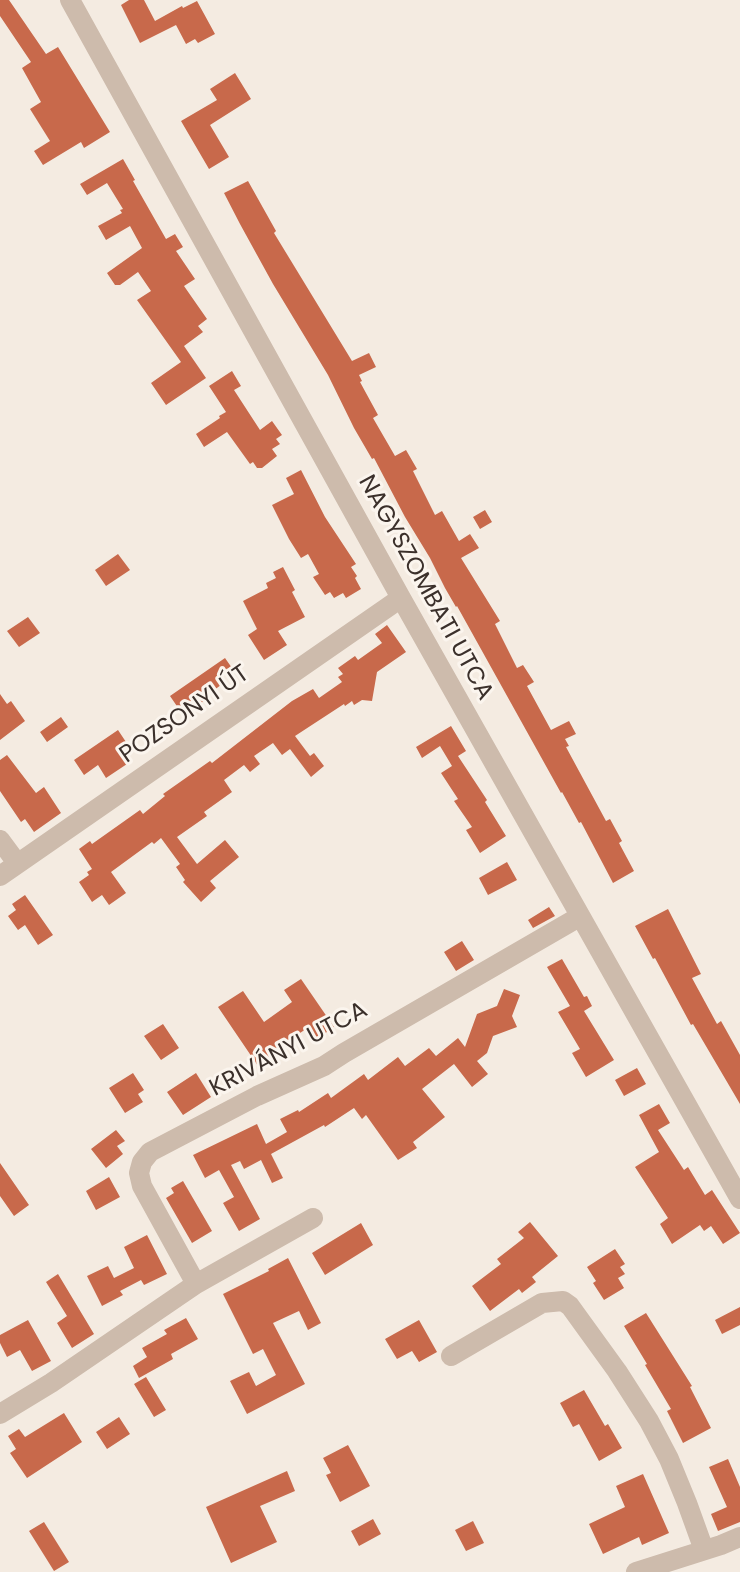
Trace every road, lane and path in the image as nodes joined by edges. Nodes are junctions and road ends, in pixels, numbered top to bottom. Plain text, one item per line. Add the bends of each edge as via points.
1 (70, 0) edge
2 (401, 598) junction
3 (0, 840) edge
4 (17, 863) junction
5 (0, 876) edge
6 (579, 917) junction
7 (740, 1199) edge
8 (313, 1218) dead end
9 (196, 1284) junction
10 (451, 1356) dead end
11 (2, 1408) edge
12 (740, 1537) edge
13 (704, 1550) junction
14 (636, 1572) edge

1 - 2 street, NAGYSZOMBATI UTCA
2 - 4 street, POZSONYI ÚT
2 - 6 street, NAGYSZOMBATI UTCA
3 - 4 street
4 - 5 street, POZSONYI ÚT
6 - 7 street, NAGYSZOMBATI UTCA
6 - 9 street, KRIVÁNYI UTCA via 324,1066 150,1152 139,1173 142,1186
8 - 9 street
9 - 11 street via 51,1383
10 - 13 street via 542,1303 563,1301 570,1306 649,1421
12 - 13 street
13 - 14 street

